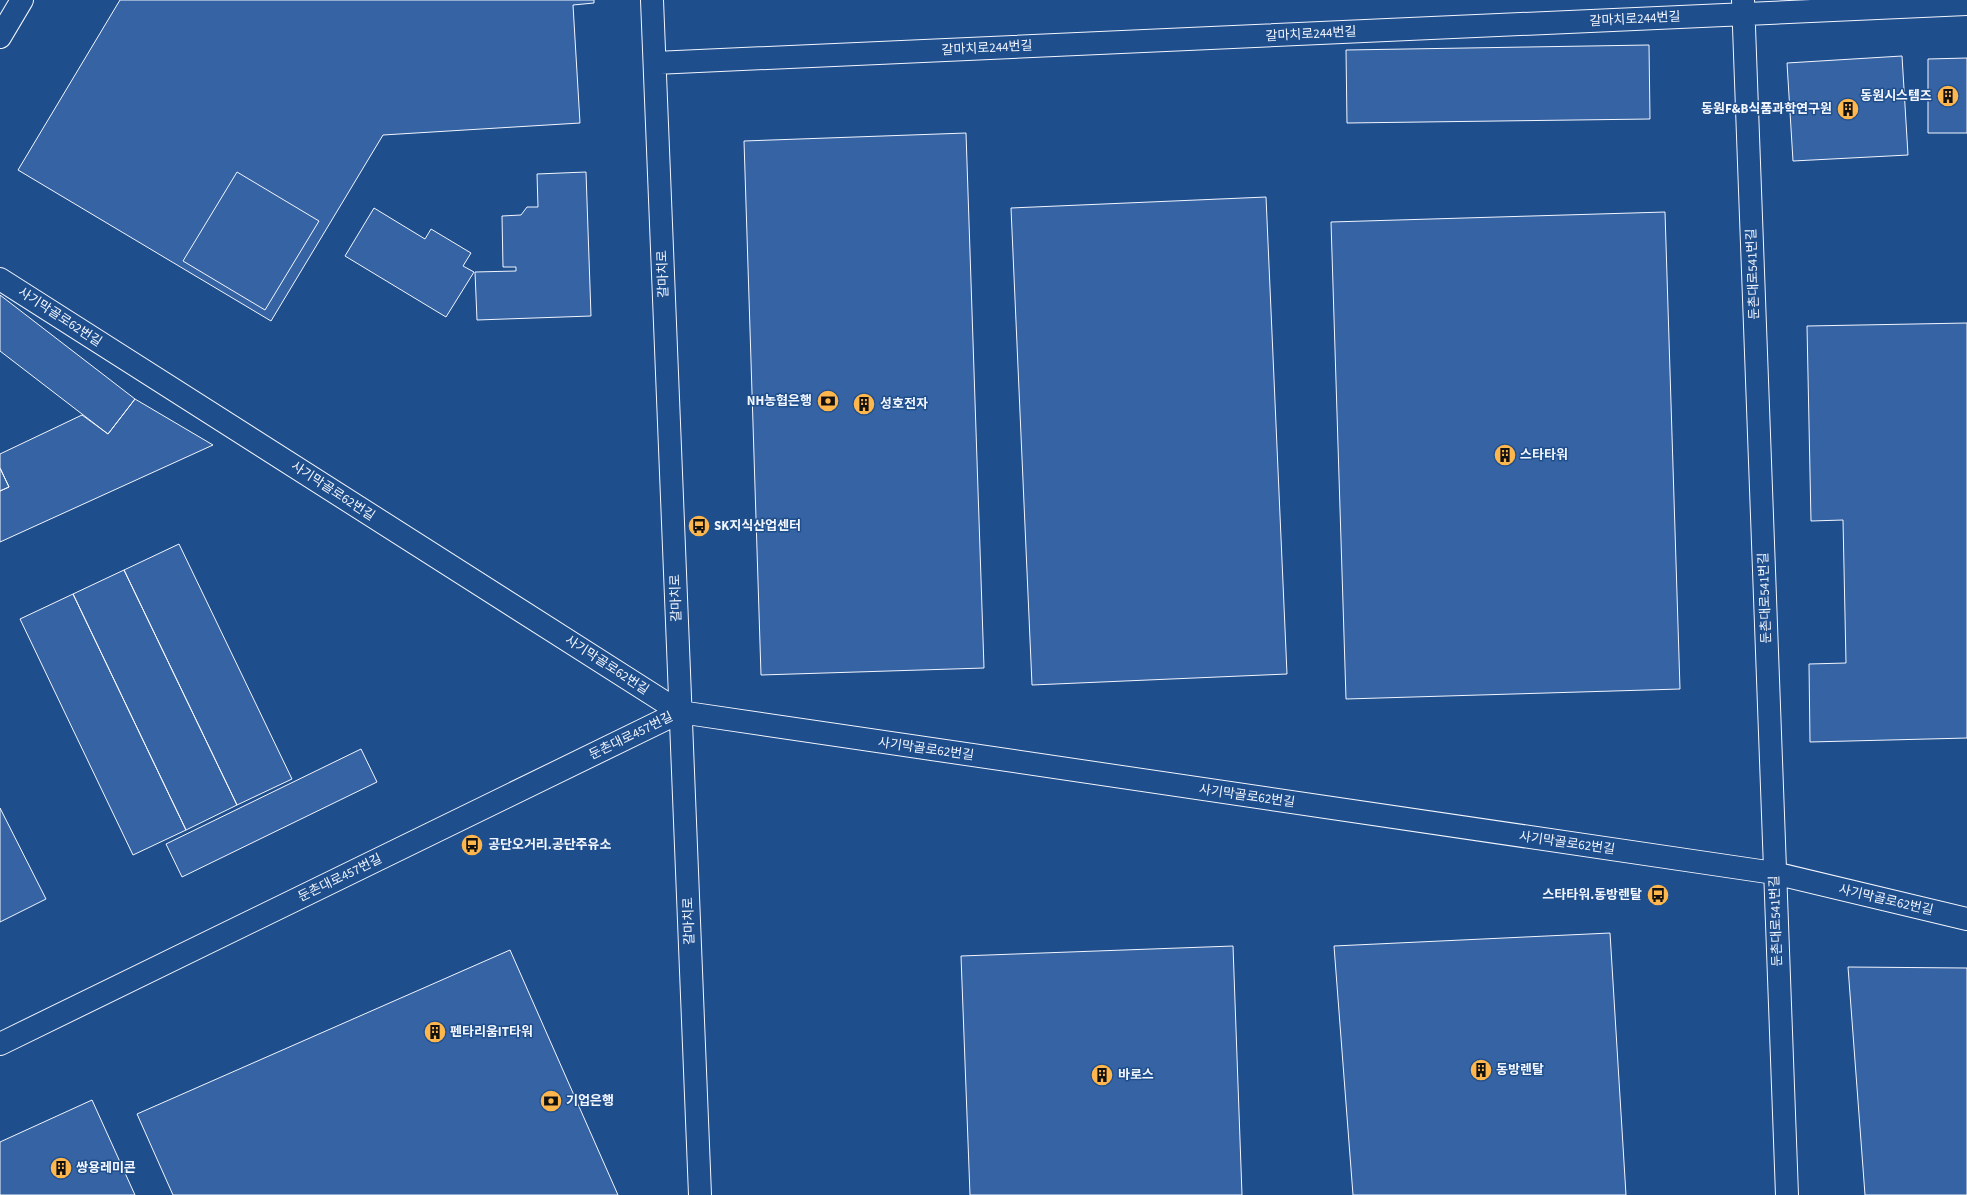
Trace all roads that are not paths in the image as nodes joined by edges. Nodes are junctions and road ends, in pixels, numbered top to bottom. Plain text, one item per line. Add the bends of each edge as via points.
1 (22, 0) edge
2 (652, 0) edge
3 (1967, 4) edge
4 (1743, 7) edge
5 (0, 37) edge
6 (655, 63) junction
7 (0, 279) edge
8 (680, 712) junction
9 (1774, 874) junction
10 (1967, 919) edge
11 (0, 1044) edge
12 (700, 1195) edge
13 (1787, 1195) edge

1 - 5 street
2 - 6 street, 갈마치로
3 - 4 street, 갈마치로244번길
4 - 6 street, 갈마치로244번길
4 - 9 street, 둔촌대로541번길
6 - 8 street, 갈마치로
7 - 8 street, 사기막골로62번길
8 - 9 street, 사기막골로62번길
8 - 11 street, 둔촌대로457번길
8 - 12 street, 갈마치로
9 - 10 street, 사기막골로62번길
9 - 13 street, 둔촌대로541번길

